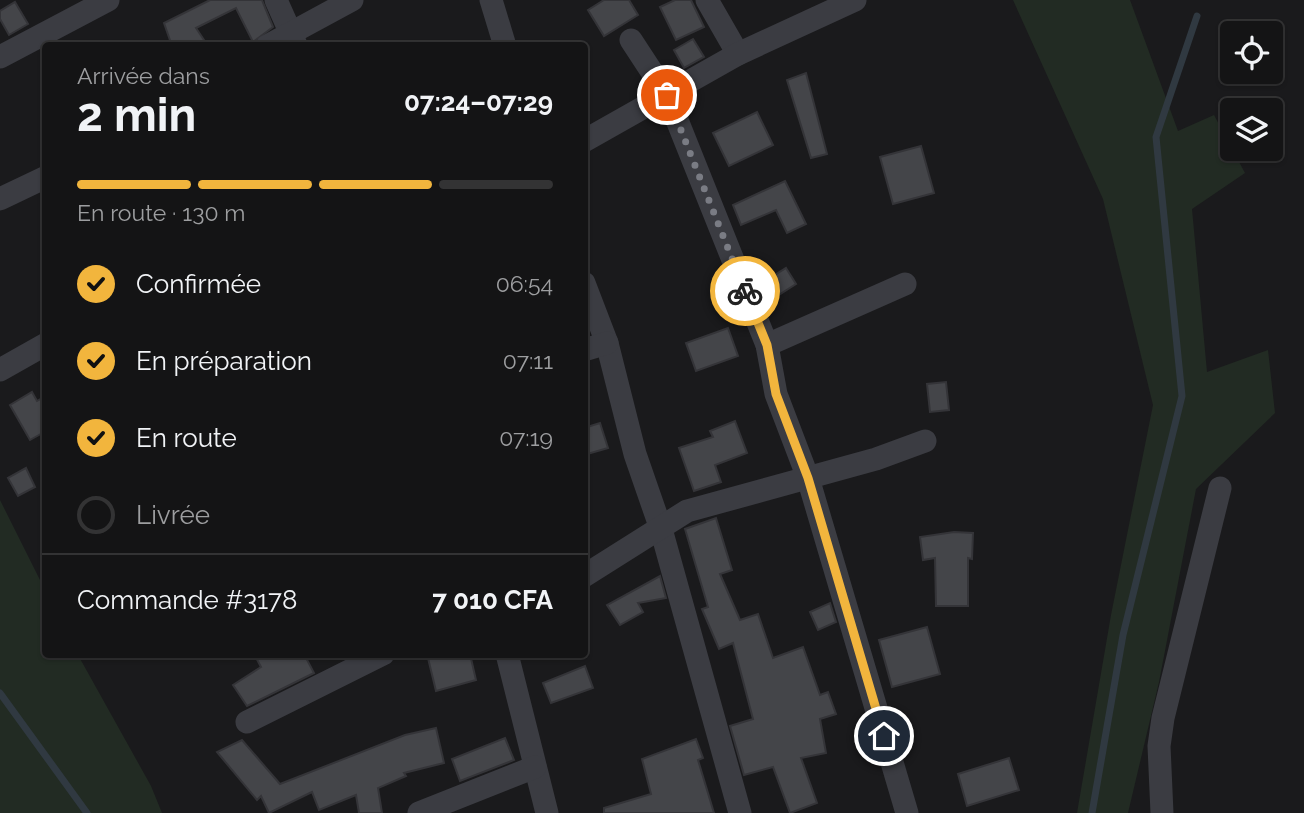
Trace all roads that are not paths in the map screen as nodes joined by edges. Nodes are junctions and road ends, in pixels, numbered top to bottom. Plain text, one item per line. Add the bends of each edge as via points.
1 (108, 0) edge
2 (276, 0) edge
3 (352, 0) edge
4 (491, 0) edge
5 (707, 0) edge
6 (855, 0) edge
7 (293, 38) edge
8 (631, 40) dead end
9 (504, 42) edge
10 (738, 54) junction
11 (0, 57) edge
12 (667, 95) junction
13 (588, 139) edge
14 (42, 179) edge
15 (0, 199) edge
16 (905, 284) dead end
17 (588, 293) edge
18 (607, 343) junction
19 (767, 345) junction
20 (42, 346) edge
21 (588, 349) edge
22 (0, 370) edge
23 (925, 442) dead end
24 (808, 478) junction
25 (1220, 488) dead end
26 (661, 529) junction
27 (588, 574) edge
28 (375, 658) edge
29 (508, 658) edge
30 (247, 722) dead end
31 (535, 767) junction
32 (419, 813) edge
33 (547, 813) edge
34 (740, 813) edge
35 (907, 813) edge
36 (1162, 813) edge

1 - 11 street
2 - 7 street
3 - 7 street
4 - 9 street
5 - 10 street
6 - 10 street
8 - 12 street
10 - 12 street
12 - 13 street
12 - 19 street
14 - 15 street
16 - 19 street
17 - 18 street
18 - 21 street
18 - 26 street via 635,454
19 - 24 street via 776,394
20 - 22 street
23 - 24 street
24 - 26 street via 687,511
24 - 35 street
25 - 36 street via 1163,718 1159,746
26 - 27 street
26 - 34 street
28 - 30 street
29 - 31 street
31 - 32 street
31 - 33 street

